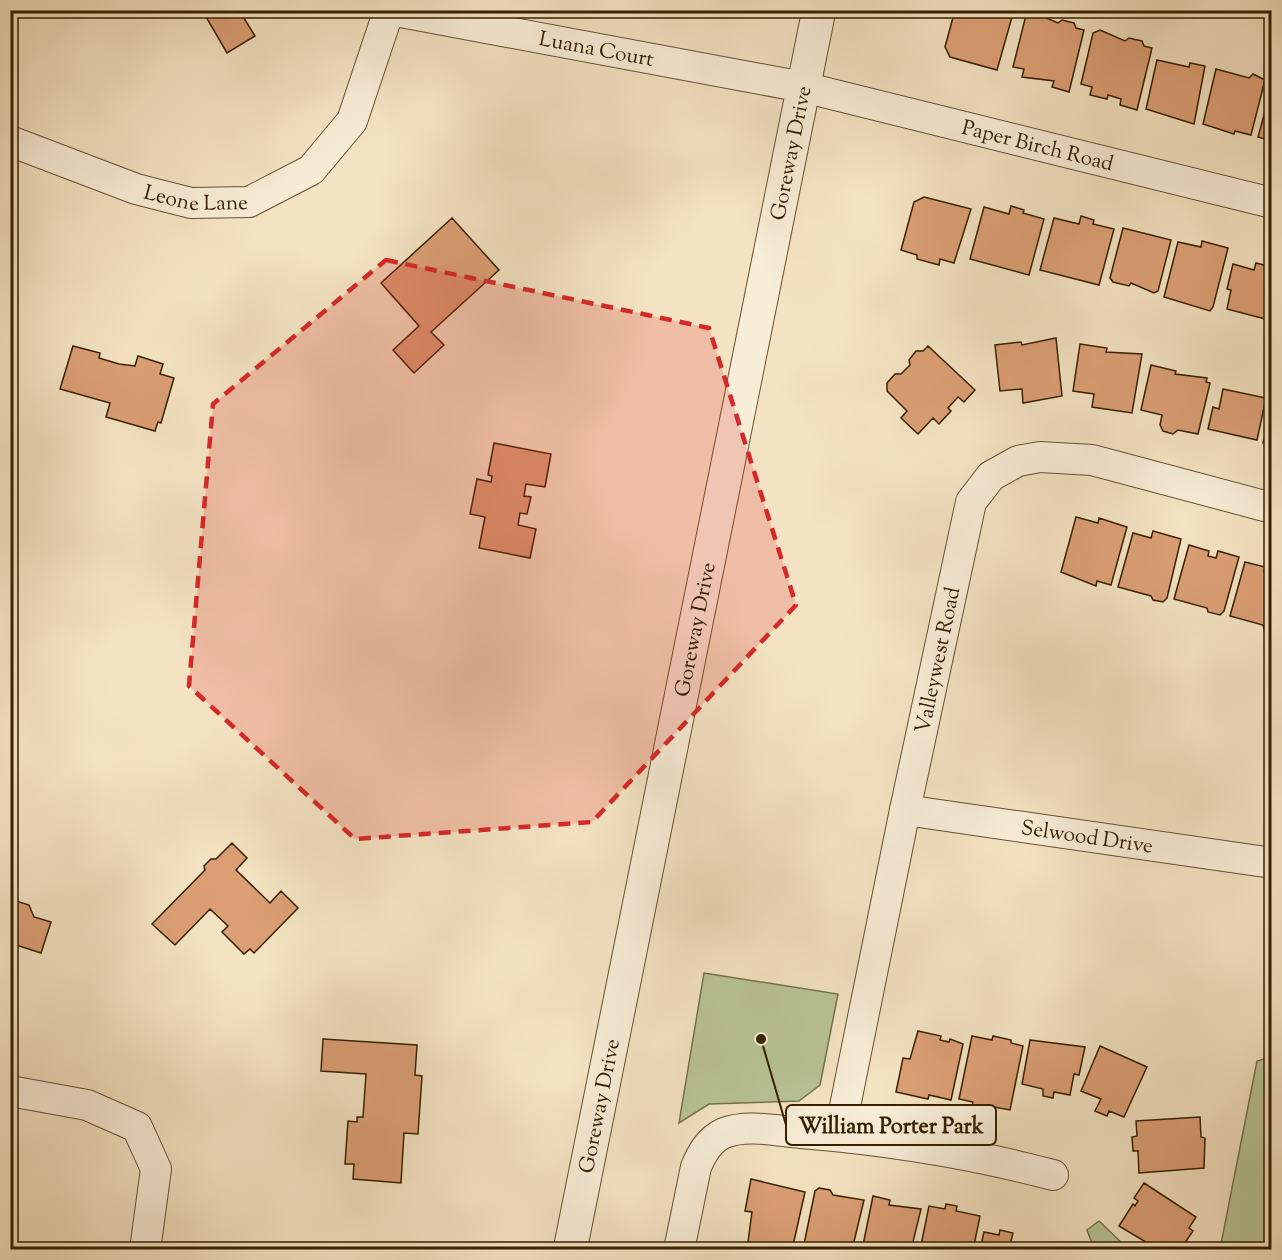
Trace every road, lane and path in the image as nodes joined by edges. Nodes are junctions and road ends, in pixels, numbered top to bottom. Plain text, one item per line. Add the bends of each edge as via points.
1 (389, 10) edge
2 (819, 10) edge
3 (803, 87) junction
4 (10, 141) edge
5 (1272, 203) edge
6 (1272, 508) edge
7 (904, 810) junction
8 (1272, 863) edge
9 (10, 1092) edge
10 (839, 1136) junction
11 (1053, 1174) dead end
12 (145, 1250) edge
13 (570, 1250) edge
14 (679, 1250) edge

1 - 3 street, Luana Court
1 - 4 street, Leone Lane via 352,121 311,170 249,202 191,203 136,189
2 - 3 street, Goreway Drive
3 - 5 street, Paper Birch Road
3 - 13 street, Goreway Drive
6 - 7 street, Valleywest Road via 1092,460 1040,457 1018,461 991,476 971,501
7 - 8 street, Selwood Drive
7 - 10 street, Valleywest Road
9 - 12 street via 87,1105 137,1127 156,1169
10 - 11 street via 1000,1161
10 - 14 street via 749,1128 715,1139 707,1145 696,1167

